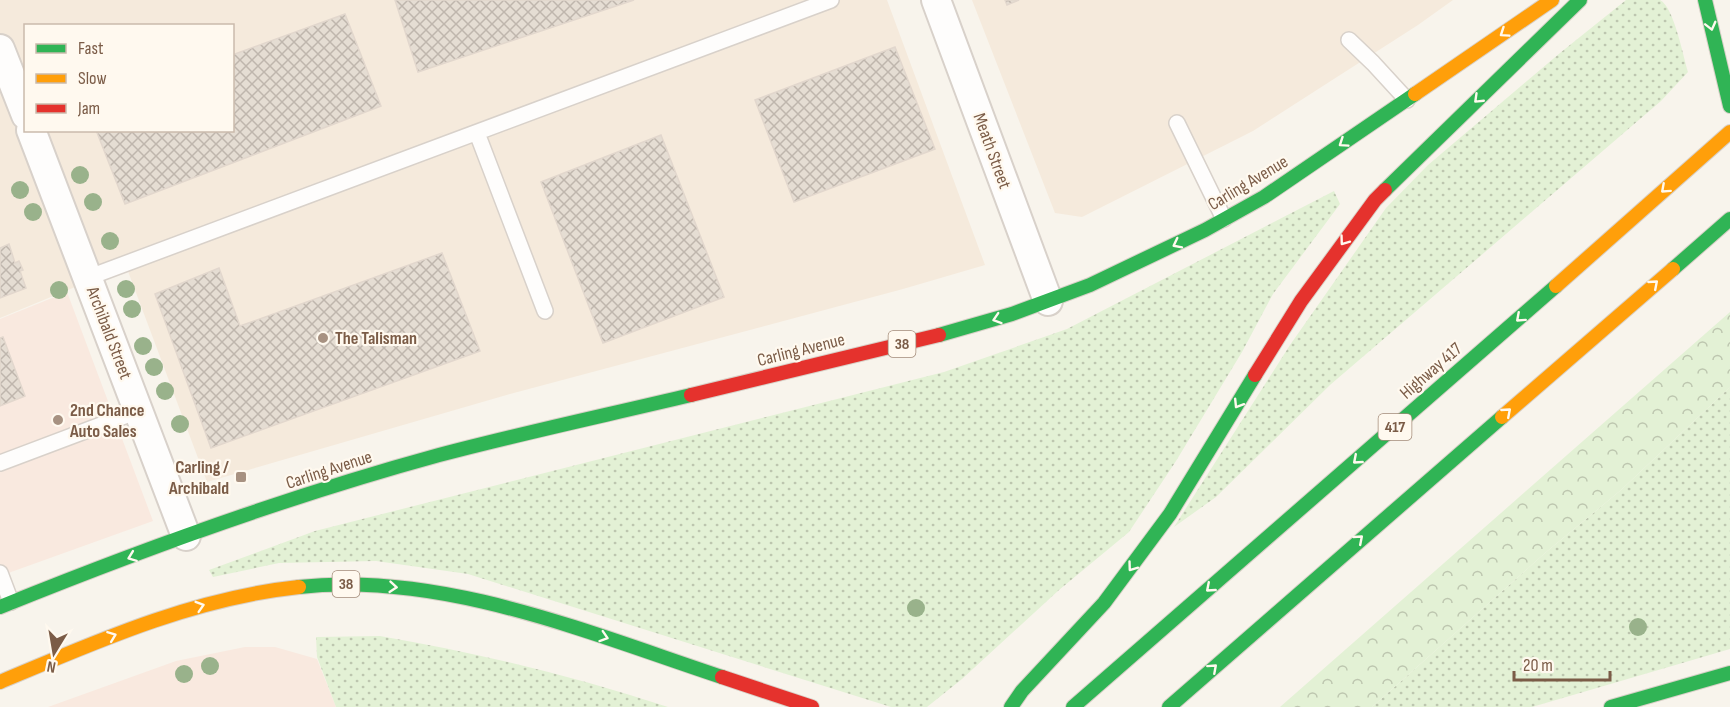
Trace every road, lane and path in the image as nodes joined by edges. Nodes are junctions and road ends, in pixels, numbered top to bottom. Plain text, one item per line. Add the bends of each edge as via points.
1 (831, 0) edge
2 (936, 0) edge
3 (1552, 0) edge
4 (1580, 0) edge
5 (1705, 0) edge
6 (1349, 40) dead end
7 (0, 49) edge
8 (1407, 100) junction
9 (1730, 106) edge
10 (24, 110) edge
11 (1177, 123) dead end
12 (32, 132) edge
13 (477, 132) junction
14 (1730, 132) edge
15 (1224, 219) junction
16 (1730, 219) edge
17 (87, 278) junction
18 (1048, 301) junction
19 (545, 311) dead end
20 (138, 411) junction
21 (0, 463) edge
22 (186, 536) junction
23 (0, 573) edge
24 (5, 604) edge
25 (1730, 673) edge
26 (0, 682) edge
27 (1076, 704) edge
28 (812, 707) edge
29 (1011, 707) edge
30 (1169, 707) edge
31 (1611, 707) edge

1 - 13 lane
2 - 18 street, Meath Street
3 -> 8 main road, Carling Avenue / 38
4 -> 29 main road via 1375,200 1301,301 1170,514 1104,603
5 -> 9 main road
6 - 8 lane
7 - 10 street
8 -> 15 main road, Carling Avenue / 38 via 1264,197
11 - 15 lane
12 - 17 street, Archibald Street
13 - 17 lane
13 - 19 lane
14 -> 27 main road, Highway 417 / 417
15 -> 18 main road, Carling Avenue / 38 via 1131,267
30 -> 16 main road
17 - 20 street, Archibald Street
18 -> 22 main road, Carling Avenue / 38 via 960,330 440,455
20 - 21 lane
20 - 22 street, Archibald Street
22 -> 24 main road, Carling Avenue / 38
23 - 24 lane
25 - 31 main road
26 -> 28 main road, 38 via 144,623 225,599 270,590 352,584 435,592 520,612

